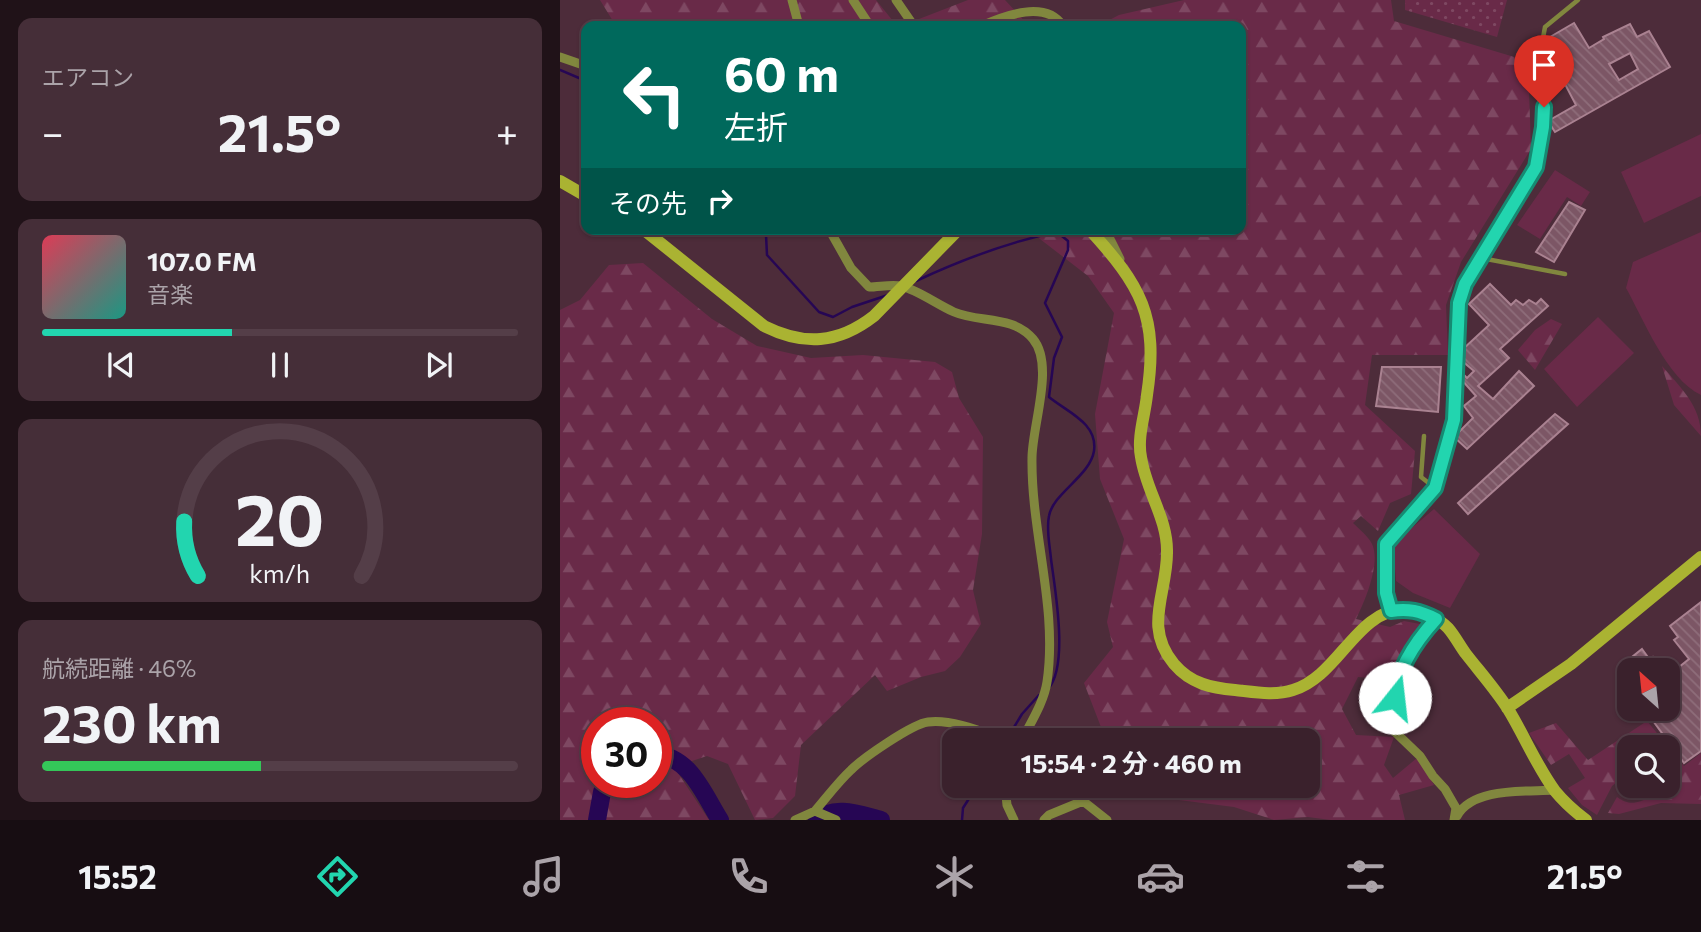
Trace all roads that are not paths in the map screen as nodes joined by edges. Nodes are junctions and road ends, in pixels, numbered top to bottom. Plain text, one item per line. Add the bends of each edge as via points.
1 (792, 0) edge
2 (853, 0) edge
3 (896, 0) edge
4 (1578, 0) edge
5 (798, 21) edge
6 (867, 21) edge
7 (911, 21) edge
8 (992, 21) edge
9 (1060, 21) edge
10 (560, 57) edge
11 (581, 64) edge
12 (560, 180) edge
13 (581, 193) edge
14 (651, 235) edge
15 (832, 235) edge
16 (953, 235) edge
17 (1094, 235) edge
18 (1107, 235) edge
19 (1480, 258) junction
20 (1127, 274) junction
21 (1564, 274) dead end
22 (902, 286) junction
23 (1424, 436) dead end
24 (1431, 491) junction
25 (1701, 557) edge
26 (1391, 611) junction
27 (1436, 619) junction
28 (1507, 708) junction
29 (970, 728) edge
30 (1028, 728) edge
31 (1555, 790) junction
32 (1006, 798) edge
33 (815, 811) junction
34 (796, 820) edge
35 (836, 820) edge
36 (1014, 820) edge
37 (1044, 820) edge
38 (1107, 820) edge
39 (1455, 820) edge
40 (1586, 820) edge

1 - 5 street
2 - 6 street
3 - 7 street
4 - 19 lane via 1545,27 1539,60 1543,127 1536,167
8 - 9 street via 1031,6 1048,10
10 - 11 street
12 - 13 street
14 - 22 street via 741,310 780,334 821,340 842,335 874,316
15 - 22 street via 851,268 869,287
16 - 22 street
17 - 20 street
18 - 20 street
19 - 21 lane
19 - 24 lane via 1459,303 1454,420
20 - 26 street via 1144,310 1153,351 1140,456 1166,533 1157,617 1164,650 1175,665 1188,677 1218,689 1295,690 1312,682 1365,627
22 - 30 street via 957,313 1023,330 1041,353 1032,457 1048,668 1047,685
23 - 24 lane via 1421,477
24 - 26 street via 1386,544 1386,593
25 - 28 street via 1571,664
26 - 27 street via 1407,609
27 - 28 street
27 - 39 street via 1418,639 1396,684 1393,730 1445,789 1456,808
28 - 31 street
29 - 33 street via 937,722 901,733 852,768
31 - 39 street via 1478,797 1463,806
31 - 40 street
32 - 36 street
33 - 34 street
33 - 35 street
37 - 38 street via 1083,801

